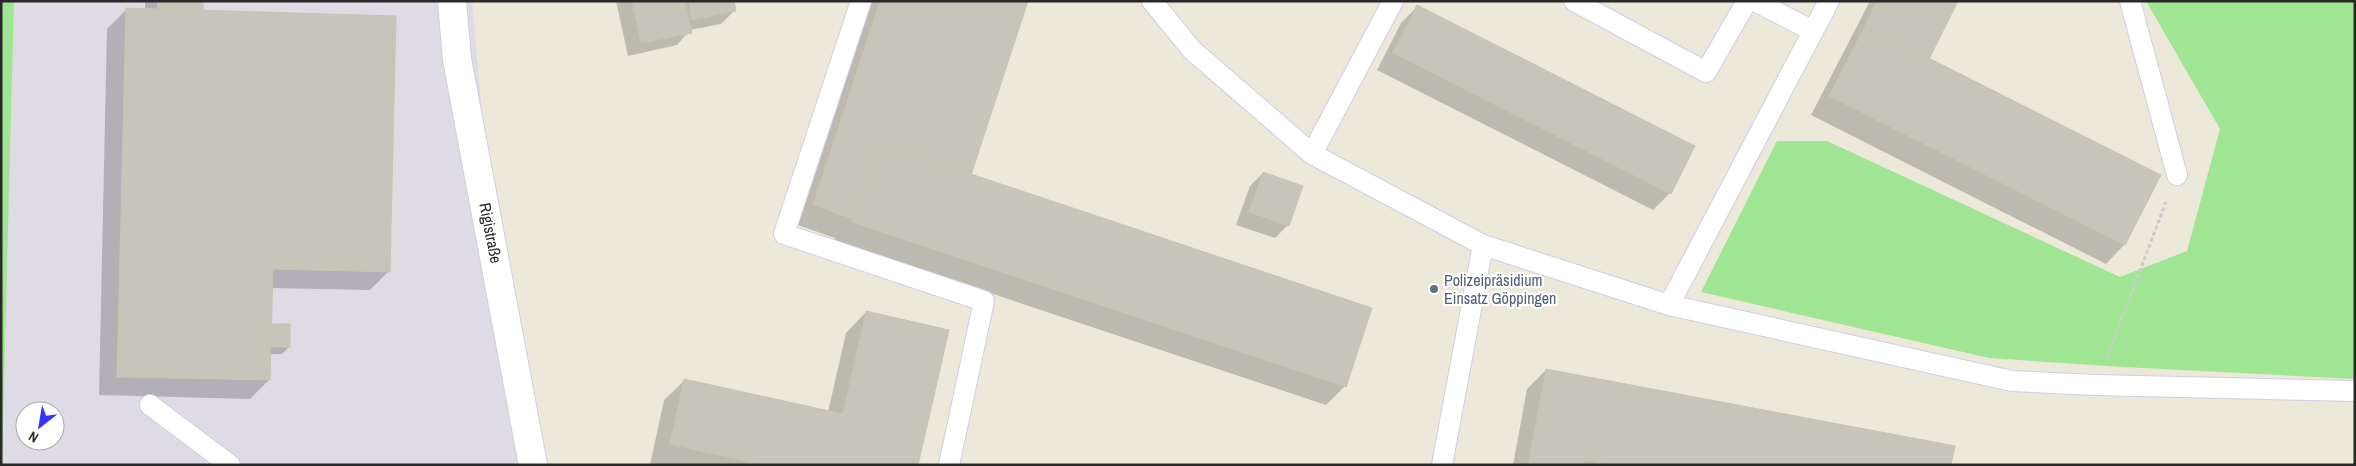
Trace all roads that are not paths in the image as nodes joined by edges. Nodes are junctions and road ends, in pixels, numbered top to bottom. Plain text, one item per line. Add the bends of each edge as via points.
1 (452, 1) edge
2 (861, 1) edge
3 (1152, 1) edge
4 (1393, 1) edge
5 (1574, 1) edge
6 (1747, 1) edge
7 (1755, 1) edge
8 (1829, 1) edge
9 (2130, 1) edge
10 (1813, 31) junction
11 (1312, 154) junction
12 (2176, 175) road end
13 (1483, 245) junction
14 (1669, 306) junction
15 (2355, 391) edge
16 (150, 405) dead end
17 (230, 465) edge
18 (533, 465) edge
19 (949, 465) edge
20 (1442, 465) edge

1 - 18 street, Rigistraße via 457,59
2 - 19 lane via 784,234 984,301
3 - 11 lane via 1192,50
4 - 11 lane
5 - 6 lane via 1706,72
7 - 10 lane
8 - 10 lane
9 - 12 lane
10 - 14 lane
11 - 13 lane
13 - 14 lane
13 - 20 lane
14 - 15 lane via 2012,381
16 - 17 lane

